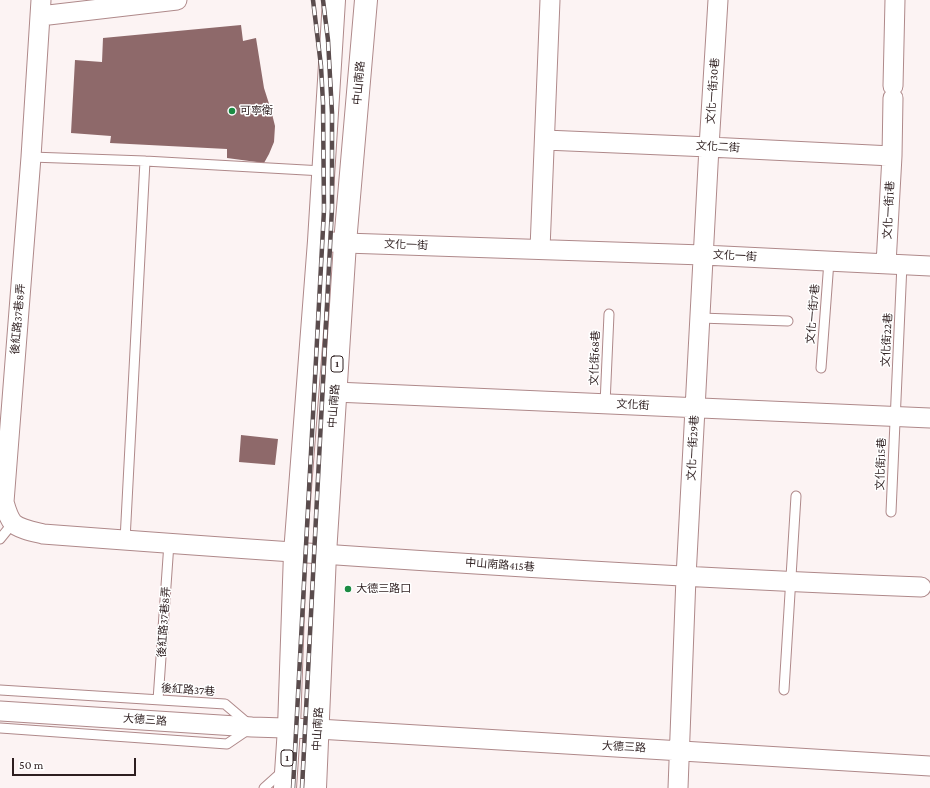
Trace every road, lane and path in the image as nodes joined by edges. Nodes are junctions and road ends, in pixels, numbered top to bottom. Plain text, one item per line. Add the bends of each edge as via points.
1 (177, 0) edge
2 (334, 0) edge
3 (366, 0) edge
4 (550, 0) edge
5 (718, 0) edge
6 (895, 0) edge
7 (41, 8) edge
8 (544, 140) junction
9 (709, 147) junction
10 (892, 156) junction
11 (31, 157) junction
12 (145, 161) junction
13 (324, 171) junction
14 (319, 241) junction
15 (345, 243) junction
16 (540, 249) junction
17 (704, 255) junction
18 (829, 261) junction
19 (894, 264) junction
20 (930, 266) edge
21 (609, 314) dead end
22 (700, 318) junction
23 (788, 321) dead end
24 (821, 368) dead end
25 (335, 392) junction
26 (605, 404) junction
27 (696, 408) junction
28 (895, 416) junction
29 (930, 418) edge
30 (796, 496) dead end
31 (891, 512) dead end
32 (13, 523) junction
33 (0, 539) edge
34 (125, 540) junction
35 (170, 543) junction
36 (312, 554) junction
37 (686, 577) junction
38 (790, 582) junction
39 (921, 587) dead end
40 (0, 690) edge
41 (784, 690) dead end
42 (158, 700) junction
43 (0, 711) edge
44 (252, 727) junction
45 (0, 728) edge
46 (289, 728) junction
47 (318, 729) junction
48 (679, 750) junction
49 (930, 766) edge
50 (286, 778) edge
51 (264, 788) edge
52 (315, 788) edge
53 (678, 788) edge
54 (689, 788) edge

1 - 7 street
2 - 13 main road, 中山南路 / 1
3 - 15 main road, 中山南路 / 1
4 - 8 street
5 - 9 street, 文化一街30巷
6 - 10 street, 文化一街1巷
7 - 11 street, 後紅路37巷8弄
8 - 9 street, 文化二街
8 - 16 street
9 - 10 street, 文化二街
9 - 17 street, 文化一街30巷
10 - 19 street, 文化一街1巷
11 - 12 lane
11 - 32 street, 後紅路37巷8弄 via 4,502
12 - 13 lane
12 - 34 lane
13 - 14 main road, 中山南路 / 1
14 - 15 street, 文化一街
14 - 36 main road, 中山南路 / 1
15 - 16 street, 文化一街
15 - 25 main road, 中山南路 / 1
16 - 17 street, 文化一街
17 - 18 street, 文化一街
17 - 22 street, 文化一街29巷
18 - 19 street, 文化一街
18 - 24 lane, 文化一街7巷
19 - 20 street, 文化一街
19 - 28 lane, 文化街22巷
21 - 26 lane, 文化街68巷
22 - 23 lane
22 - 27 street, 文化一街29巷
25 - 26 street, 文化街
25 - 36 main road, 中山南路 / 1
26 - 27 street, 文化街
27 - 28 street, 文化街
27 - 37 street, 文化一街29巷
28 - 29 street, 文化街
28 - 31 lane, 文化街15巷
30 - 38 lane
32 - 33 lane
32 - 34 street via 43,534
34 - 35 street
35 - 36 street
35 - 42 lane, 後紅路37巷8弄
36 - 37 street, 中山南路415巷
36 - 46 main road, 中山南路 / 1
36 - 47 main road, 中山南路 / 1
37 - 38 street
37 - 48 street, 文化一街29巷
38 - 39 street
38 - 41 lane
40 - 42 lane, 後紅路37巷
42 - 44 lane, 後紅路37巷 via 225,704
43 - 44 street, 大德三路
44 - 45 lane via 227,744
44 - 46 street, 大德三路
46 - 47 street, 大德三路
46 - 50 main road, 中山南路 / 1
47 - 48 street, 大德三路
47 - 52 main road, 中山南路 / 1
48 - 49 street, 大德三路
48 - 53 street, 文化一街29巷
48 - 54 street
50 - 51 lane

